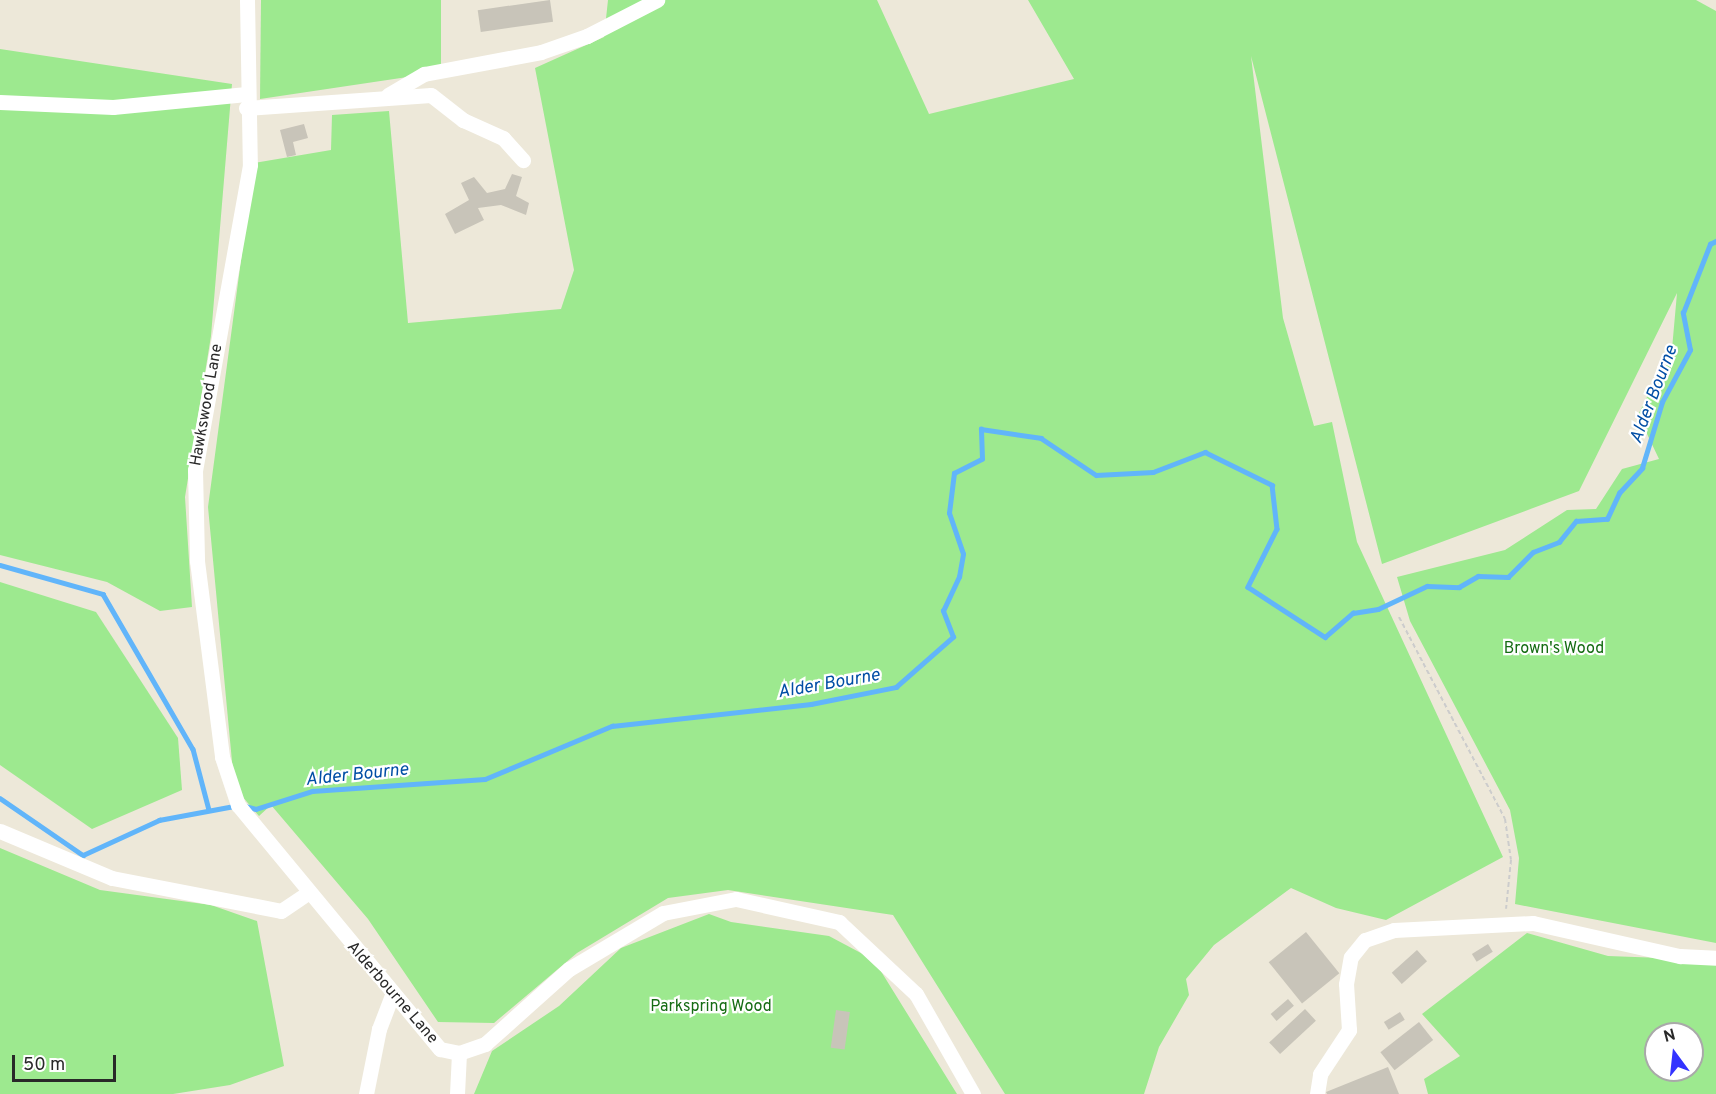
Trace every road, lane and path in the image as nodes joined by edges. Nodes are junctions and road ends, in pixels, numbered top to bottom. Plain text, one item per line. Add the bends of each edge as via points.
1 (247, 0) edge
2 (657, 0) edge
3 (388, 95) junction
4 (246, 101) junction
5 (0, 102) edge
6 (523, 160) dead end
7 (1399, 618) dead end
8 (0, 831) edge
9 (308, 893) junction
10 (1504, 922) junction
11 (1716, 958) edge
12 (392, 996) junction
13 (459, 1053) junction
14 (366, 1094) edge
15 (457, 1094) edge
16 (973, 1094) edge
17 (1317, 1094) edge

1 - 4 street, Hawkswood Lane
2 - 3 street via 587,36 541,52 424,74
3 - 4 street
3 - 6 street via 431,95 463,120 503,138
4 - 5 street via 113,107
4 - 9 street, Hawkswood Lane via 250,165 195,470 197,561 225,766 238,805
7 - 10 path via 1505,819 1511,860
8 - 9 street via 112,878 281,910
9 - 12 street, Alderbourne Lane
10 - 11 street via 1533,922 1680,956
10 - 17 street via 1394,930 1365,940 1351,957 1346,984 1349,1030 1320,1074
12 - 13 street, Alderbourne Lane via 440,1049
12 - 14 street via 379,1029
13 - 15 street
13 - 16 street, Alderbourne Lane via 485,1044 569,969 621,934 663,913 736,899 838,922 916,994

